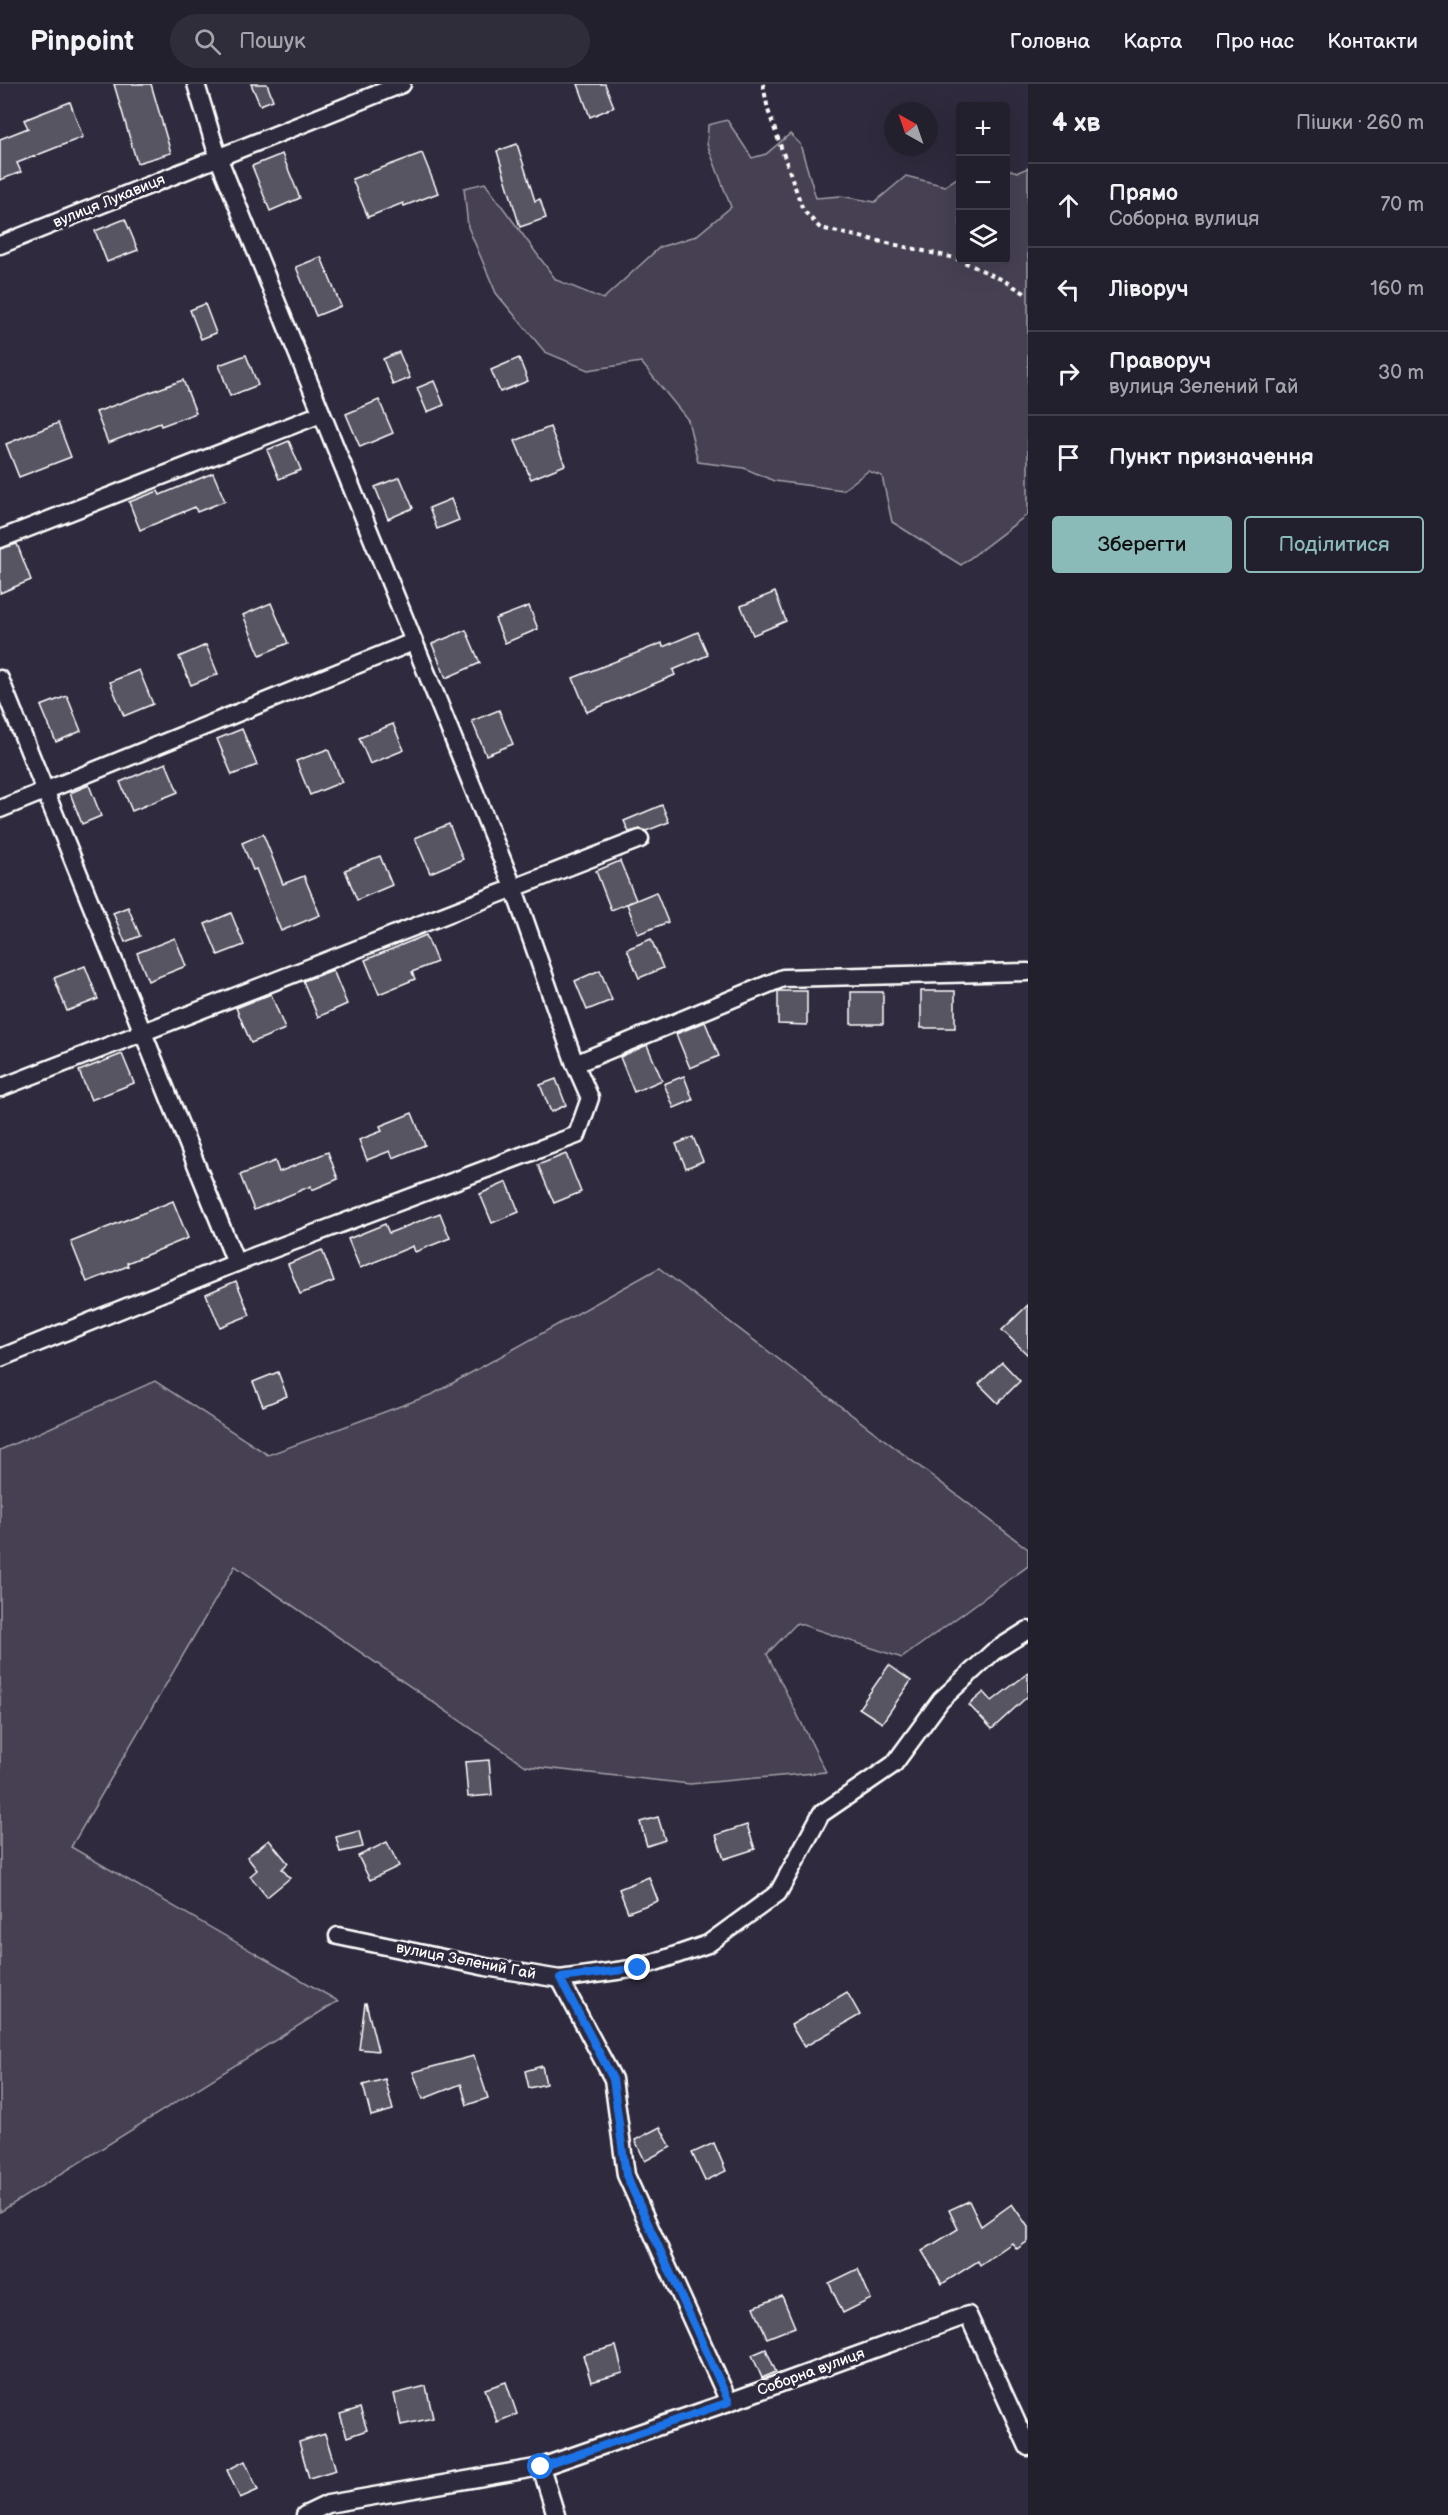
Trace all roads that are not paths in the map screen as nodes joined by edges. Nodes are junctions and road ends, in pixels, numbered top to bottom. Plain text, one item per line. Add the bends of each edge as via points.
1 (196, 84) edge
2 (402, 84) edge
3 (218, 157) junction
4 (0, 245) edge
5 (321, 414) junction
6 (0, 539) edge
7 (413, 642) junction
8 (0, 679) edge
9 (45, 791) junction
10 (0, 808) edge
11 (640, 839) dead end
12 (514, 889) junction
13 (1028, 972) edge
14 (143, 1033) junction
15 (575, 1064) junction
16 (0, 1088) edge
17 (236, 1263) junction
18 (0, 1358) edge
19 (1028, 1630) edge
20 (338, 1936) dead end
21 (560, 1978) junction
22 (729, 2402) junction
23 (1028, 2447) edge
24 (541, 2467) junction
25 (305, 2515) edge
26 (556, 2515) edge

1 - 3 street
2 - 3 street, вулиця Лукавиця
3 - 4 street, вулиця Лукавиця
3 - 5 street
5 - 6 street
5 - 7 street
7 - 9 street
7 - 12 street
8 - 9 street
9 - 10 street
9 - 14 street
11 - 12 street
12 - 14 street
12 - 15 street
13 - 15 street via 783,978
14 - 16 street
14 - 17 street
15 - 17 street via 590,1098 577,1135
17 - 18 street
19 - 21 street, вулиця Зелений Гай via 993,1653 941,1700 894,1764 821,1814 778,1893 708,1944 638,1968
20 - 21 street, вулиця Зелений Гай
21 - 22 street via 613,2079 626,2175
22 - 23 street, Соборна вулиця via 968,2315
22 - 24 street, Соборна вулиця
24 - 25 street, Соборна вулиця via 328,2504
24 - 26 street

